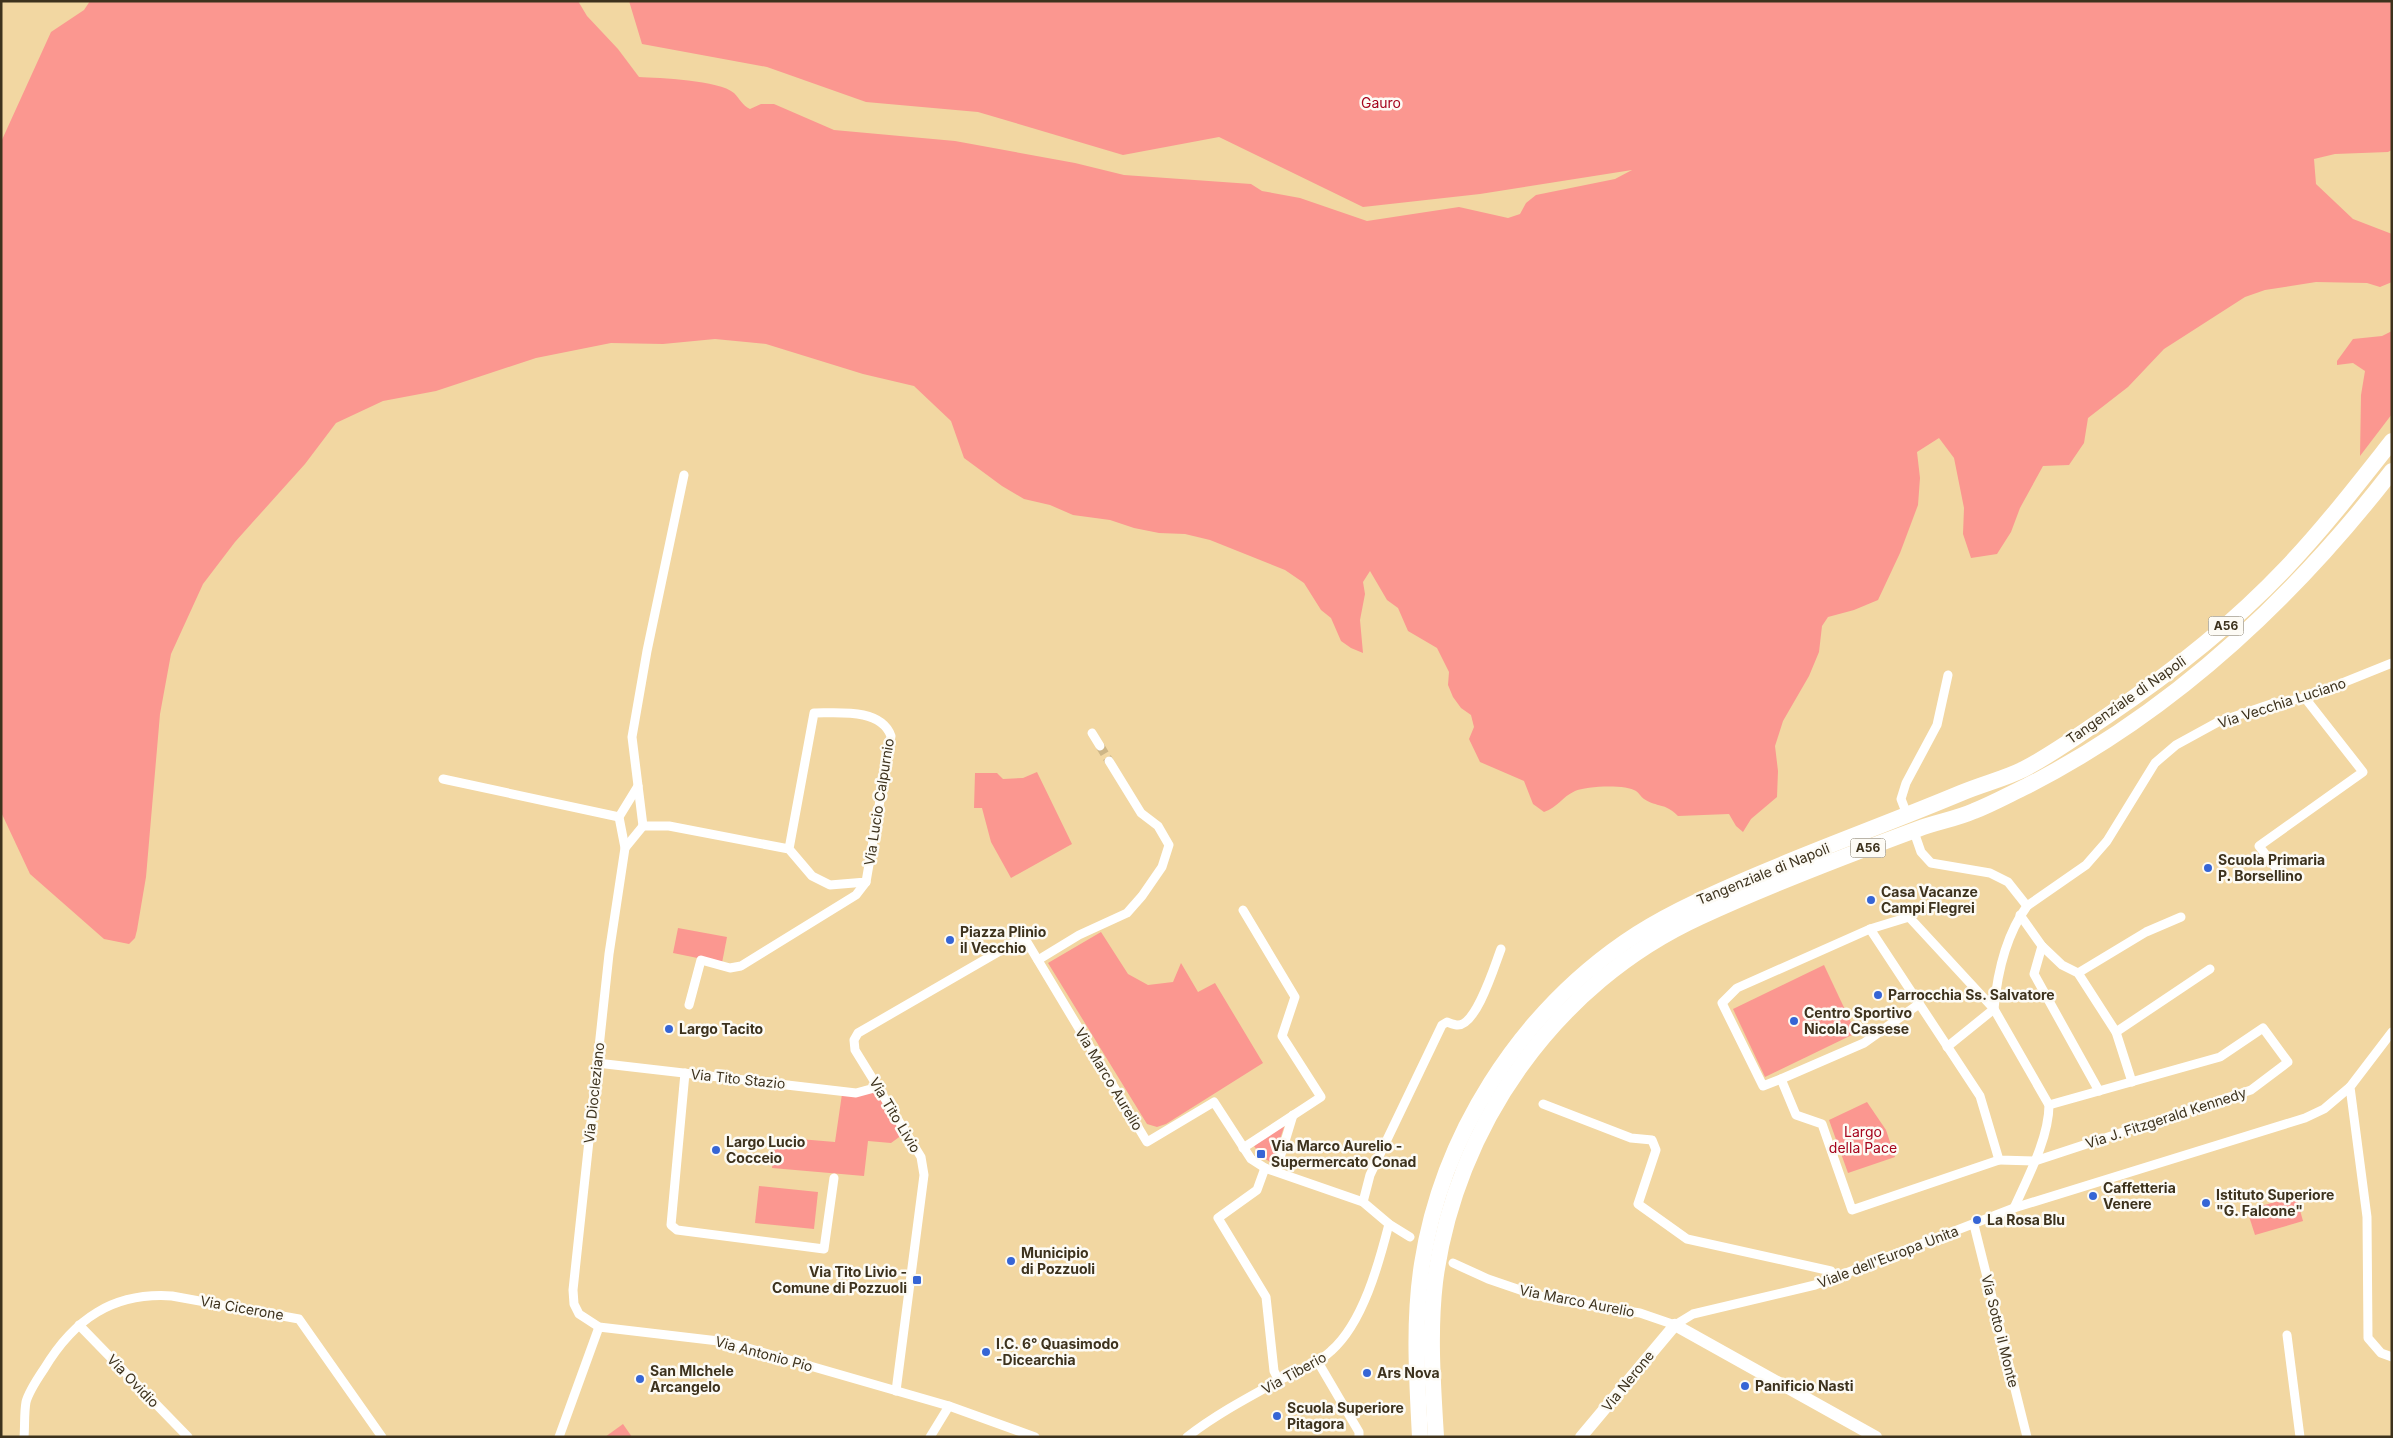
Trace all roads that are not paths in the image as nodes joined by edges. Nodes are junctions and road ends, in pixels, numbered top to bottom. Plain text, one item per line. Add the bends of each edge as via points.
1 (2392, 441) edge
2 (2392, 471) edge
3 (684, 475) dead end
4 (2392, 662) edge
5 (1948, 675) dead end
6 (2306, 698) junction
7 (1092, 733) dead end
8 (1100, 746) tunnel mouth
9 (1109, 760) tunnel mouth
10 (443, 779) dead end
11 (638, 786) junction
12 (619, 817) junction
13 (643, 826) junction
14 (625, 848) junction
15 (789, 849) junction
16 (2283, 877) dead end
17 (866, 882) junction
18 (2027, 906) junction
19 (1243, 910) dead end
20 (2020, 915) junction
21 (2181, 917) dead end
22 (1870, 929) junction
23 (2042, 946) junction
24 (1500, 949) dead end
25 (1038, 960) junction
26 (2210, 969) dead end
27 (2078, 973) junction
28 (944, 983) joint
29 (1919, 1004) junction
30 (689, 1005) dead end
31 (1994, 1010) junction
32 (2116, 1032) junction
33 (2392, 1032) edge
34 (1947, 1047) junction
35 (597, 1063) junction
36 (685, 1073) junction
37 (1781, 1079) junction
38 (2132, 1082) junction
39 (878, 1087) junction
40 (2350, 1087) junction
41 (2099, 1091) junction
42 (1543, 1104) dead end
43 (2049, 1105) junction
44 (1293, 1115) junction
45 (1243, 1148) junction
46 (1999, 1160) junction
47 (2035, 1161) junction
48 (1265, 1168) junction
49 (1276, 1171) junction
50 (834, 1178) dead end
51 (1363, 1202) junction
52 (2014, 1208) junction
53 (1389, 1224) junction
54 (1974, 1225) junction
55 (1410, 1238) dead end
56 (1453, 1263) dead end
57 (1835, 1278) junction
58 (79, 1325) junction
59 (1675, 1325) junction
60 (599, 1327) junction
61 (2287, 1335) dead end
62 (2392, 1357) edge
63 (1318, 1362) junction
64 (1279, 1381) junction
65 (896, 1391) junction
66 (948, 1406) junction
67 (24, 1437) edge
68 (188, 1437) edge
69 (382, 1437) edge
70 (559, 1437) edge
71 (930, 1437) edge
72 (1035, 1437) edge
73 (1187, 1437) edge
74 (1359, 1437) edge
75 (1420, 1437) edge
76 (1436, 1437) edge
77 (1580, 1437) edge
78 (1876, 1437) edge
79 (2027, 1437) edge
80 (2300, 1437) edge

1 - 75 highway, Tangenziale di Napoli / A56 via 2345,501 2287,567 2247,606 2152,686 2082,733 2023,770 1742,881 1692,904 1624,943 1564,992 1496,1074 1458,1143 1439,1193 1427,1236 1418,1290 1416,1376
2 - 76 highway, Tangenziale di Napoli / A56 via 2301,580 2249,632 2162,701 2091,749 1972,812 1921,828 1695,919 1627,960 1568,1010 1531,1052 1498,1100 1471,1151 1449,1213 1434,1286 1432,1359
3 - 11 street via 632,737
4 - 6 street, Via Vecchia Luciano
5 - 18 street via 1937,726 1906,781 1902,799 1922,852 1931,863 1990,873 2008,882
6 - 16 street via 2363,772 2259,846
6 - 18 street, Via Vecchia Luciano via 2272,704 2218,722 2176,745 2156,763 2107,841 2086,865
7 - 8 street
9 - 25 street via 1141,813 1158,826 1169,845 1162,868 1127,913 1079,935
10 - 12 street
11 - 12 street
11 - 13 street
12 - 14 street, Via Diocleziano
13 - 14 street
13 - 15 street via 669,826
14 - 35 street, Via Diocleziano
15 - 17 street, Via Lucio Calpurnio via 812,876 830,885
15 - 17 street, Via Lucio Calpurnio via 814,713 855,714 881,721 892,736
17 - 30 street, Via Lucio Calpurnio via 856,895 741,966 730,968 701,960
18 - 20 street, Via Vecchia Luciano
19 - 44 street via 1295,997 1282,1036 1321,1097
20 - 23 street
20 - 31 street, Via Vecchia Luciano via 1997,976
21 - 27 street via 2146,932
22 - 29 street
22 - 31 street via 1909,917
22 - 37 street via 1737,988 1722,1003 1762,1086
23 - 27 street via 2062,965
23 - 41 street via 2034,974
24 - 51 street via 1478,1008 1463,1023 1447,1022 1442,1026 1370,1175
25 - 28 street, Via Marco Aurelio via 1024,938
25 - 45 street, Via Marco Aurelio via 1147,1142 1214,1102
26 - 32 street
27 - 32 street
28 - 39 street, Via Tito Livio via 858,1033 854,1040 855,1050
29 - 34 street
29 - 37 street via 1864,1043
31 - 34 street
31 - 43 street
32 - 38 street
33 - 40 street, Viale dell'Europa Unita
34 - 46 street via 1980,1096
35 - 36 street, Via Tito Stazio
35 - 60 street, Via Diocleziano via 574,1304 579,1314
36 - 39 street, Via Tito Stazio via 856,1093
36 - 50 street via 671,1225 677,1230 824,1249
37 - 46 street via 1796,1115 1822,1124 1852,1210
38 - 41 street, Via J. Fitzgerald Kennedy
38 - 47 street, Via J. Fitzgerald Kennedy via 2220,1057 2262,1028 2288,1062 2251,1090
39 - 65 street, Via Tito Livio via 921,1157 924,1175
40 - 52 street, Viale dell'Europa Unita via 2324,1109 2305,1118
40 - 62 street via 2367,1217 2368,1338 2381,1353
41 - 43 street, Via J. Fitzgerald Kennedy
42 - 57 street via 1631,1138 1652,1140 1656,1150 1638,1204 1687,1239 1831,1271
43 - 47 street
44 - 45 street
44 - 49 street
45 - 48 street, Via Marco Aurelio via 1251,1160
46 - 47 street
47 - 52 street
48 - 49 street, Via Marco Aurelio
48 - 64 street via 1257,1190 1218,1218 1266,1297 1274,1372
49 - 51 street, Via Marco Aurelio
51 - 53 street, Via Marco Aurelio
52 - 54 street, Viale dell'Europa Unita
53 - 55 street, Via Marco Aurelio
53 - 63 street, Via Tiberio via 1379,1263 1354,1319 1333,1350
54 - 57 street, Viale dell'Europa Unita
54 - 79 street, Via Sotto il Monte
56 - 59 street, Via Marco Aurelio via 1526,1292 1640,1313
57 - 59 street, Viale dell'Europa Unita via 1693,1314
58 - 67 street, Via Cicerone via 38,1377 26,1402
58 - 68 street, Via Ovidio
58 - 69 street, Via Cicerone via 117,1301 153,1294 294,1317 302,1322
59 - 77 street, Via Nerone
59 - 78 street
60 - 65 street, Via Antonio Pio via 727,1342
60 - 70 street
61 - 80 street
63 - 64 street, Via Tiberio
63 - 74 street
64 - 73 street, Via Tiberio via 1227,1409
65 - 66 street, Via Antonio Pio
66 - 71 street
66 - 72 street, Via Antonio Pio

